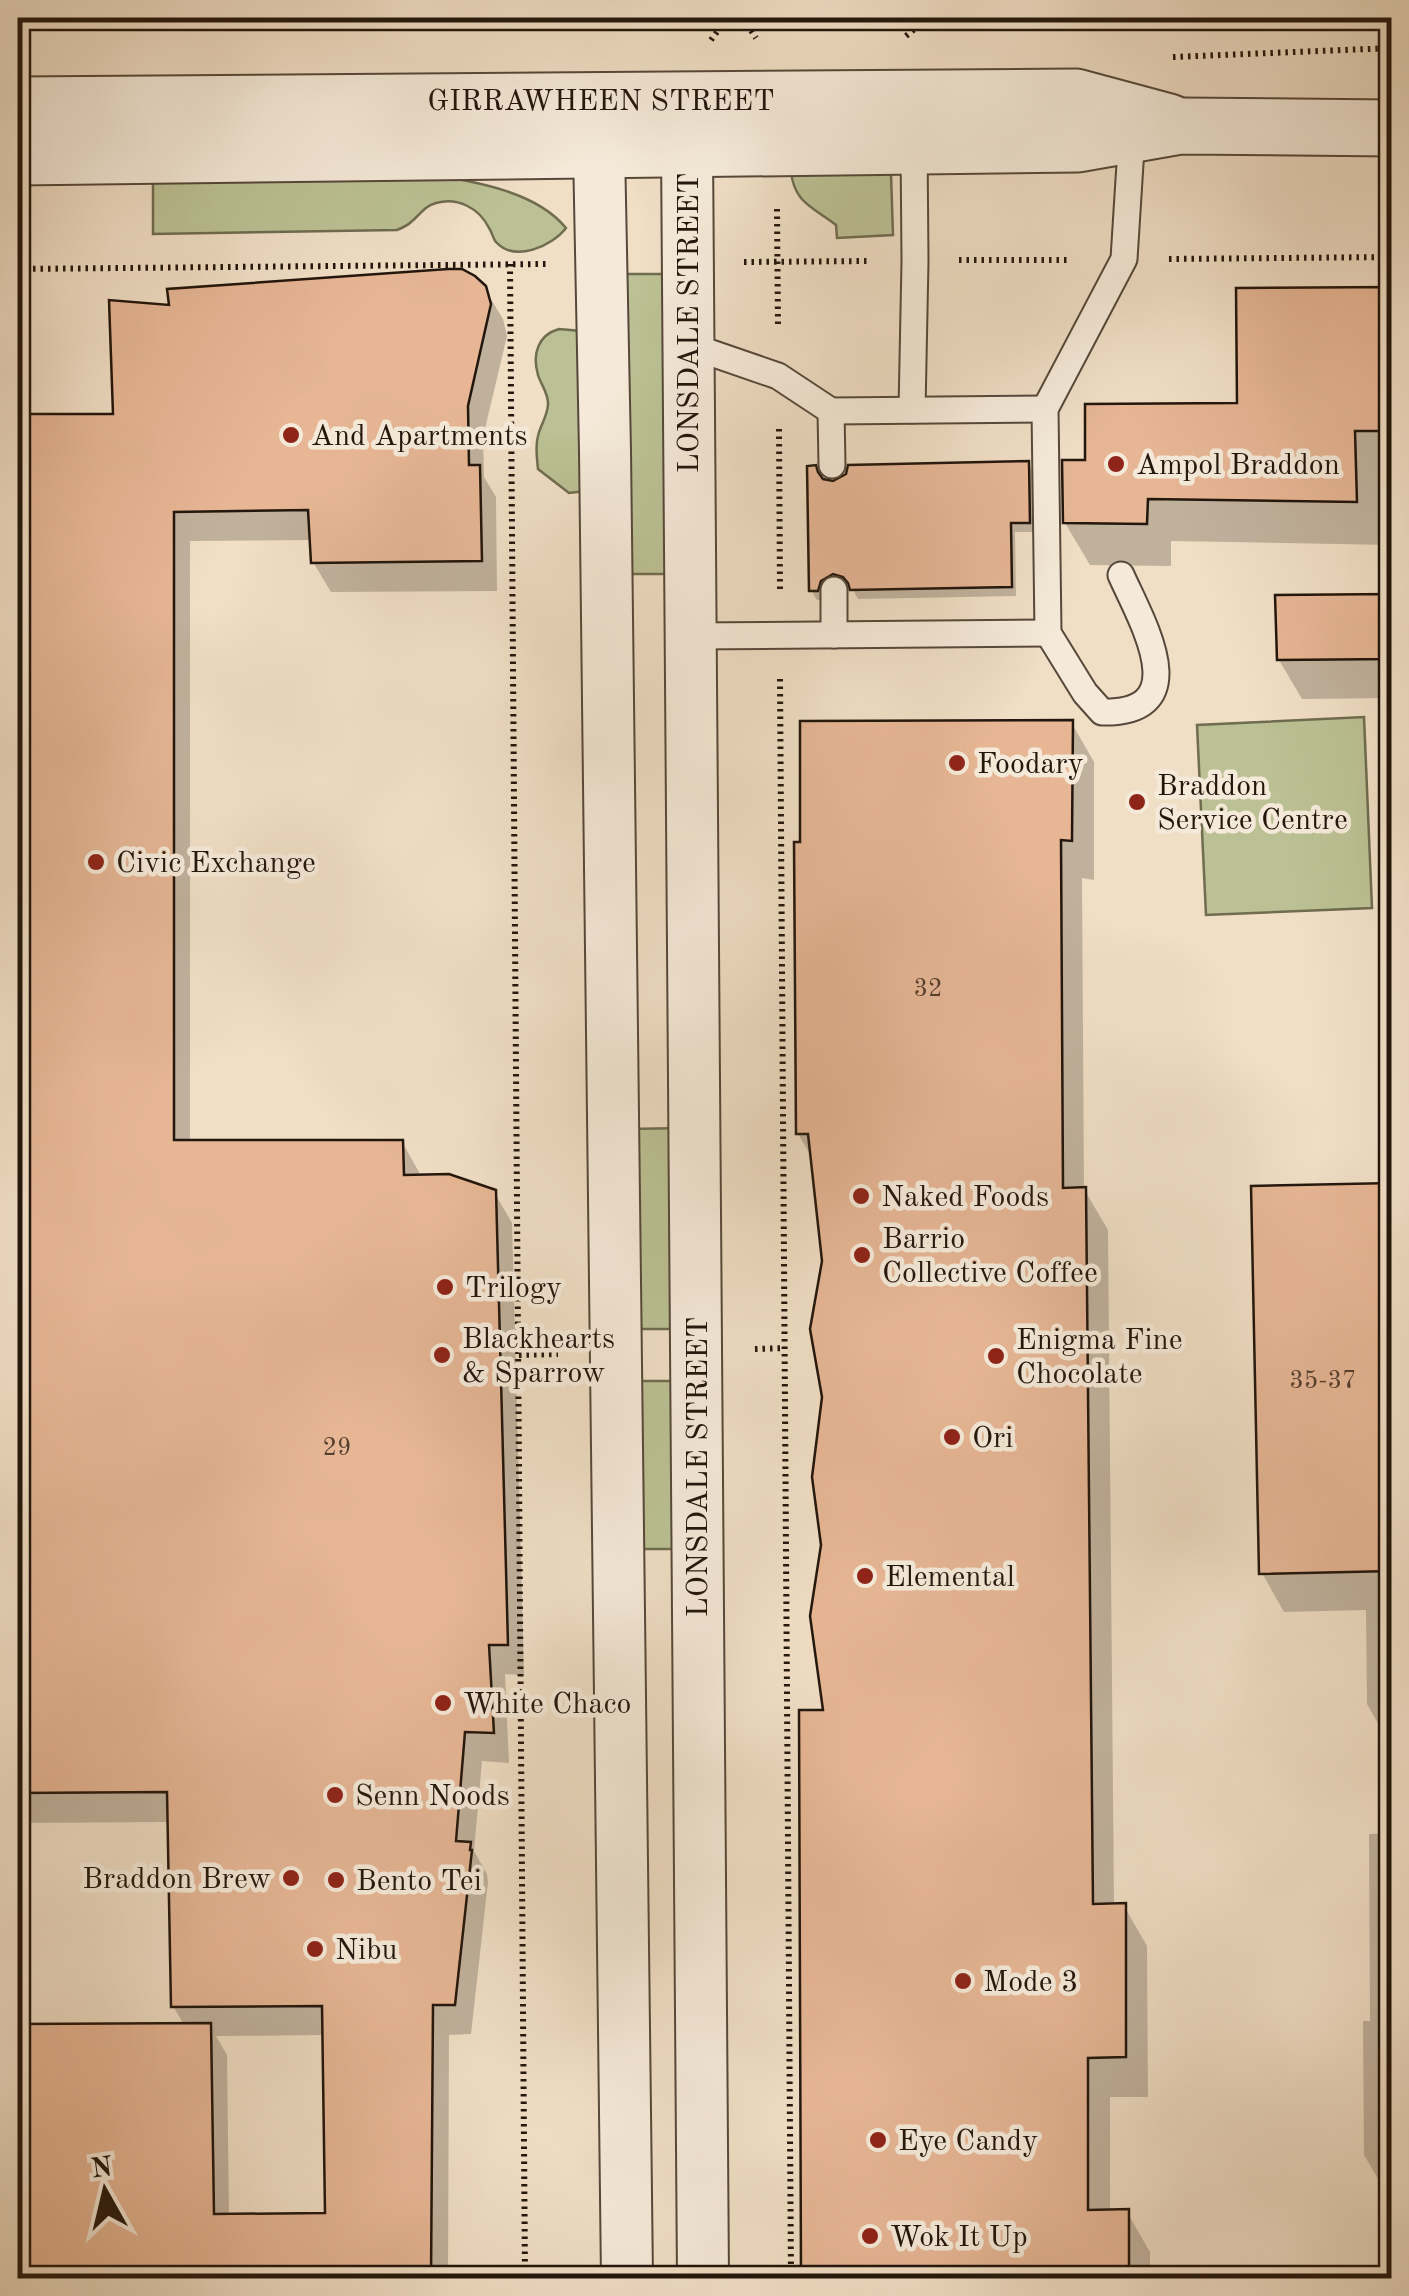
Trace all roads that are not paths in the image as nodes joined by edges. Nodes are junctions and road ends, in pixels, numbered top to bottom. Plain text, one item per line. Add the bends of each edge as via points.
1 (644, 100) junction
2 (18, 105) edge
3 (914, 122) junction
4 (1149, 124) junction
5 (1392, 128) edge
6 (687, 149) junction
7 (599, 150) junction
8 (18, 157) edge
9 (688, 345) junction
10 (1045, 409) junction
11 (912, 410) junction
12 (831, 411) junction
13 (832, 465) dead end
14 (1122, 574) dead end
15 (834, 590) dead end
16 (1048, 633) junction
17 (834, 635) junction
18 (692, 636) junction
19 (696, 1178) junction
20 (614, 1179) junction
21 (621, 1757) junction
22 (699, 1757) junction
23 (627, 2278) edge
24 (703, 2278) edge

1 - 2 street, GIRRAWHEEN STREET
1 - 3 street, GIRRAWHEEN STREET
1 - 6 street, LONSDALE STREET
1 - 7 street
3 - 4 street, GIRRAWHEEN STREET via 1078,144
3 - 6 street, GIRRAWHEEN STREET via 777,148
3 - 11 lane
4 - 5 street, GIRRAWHEEN STREET
4 - 10 lane via 1124,259
6 - 7 street, GIRRAWHEEN STREET
6 - 9 street, LONSDALE STREET
7 - 8 street, GIRRAWHEEN STREET
7 - 20 street
9 - 12 lane via 778,376
9 - 18 street, LONSDALE STREET
10 - 11 lane
10 - 16 lane
11 - 12 lane
12 - 13 lane
14 - 16 lane via 1157,665 1152,693 1139,707 1102,712
15 - 17 lane
16 - 17 lane
17 - 18 lane
18 - 19 street, LONSDALE STREET
19 - 20 street
19 - 22 street, LONSDALE STREET
20 - 21 street
21 - 22 street
21 - 23 street
22 - 24 street, LONSDALE STREET

